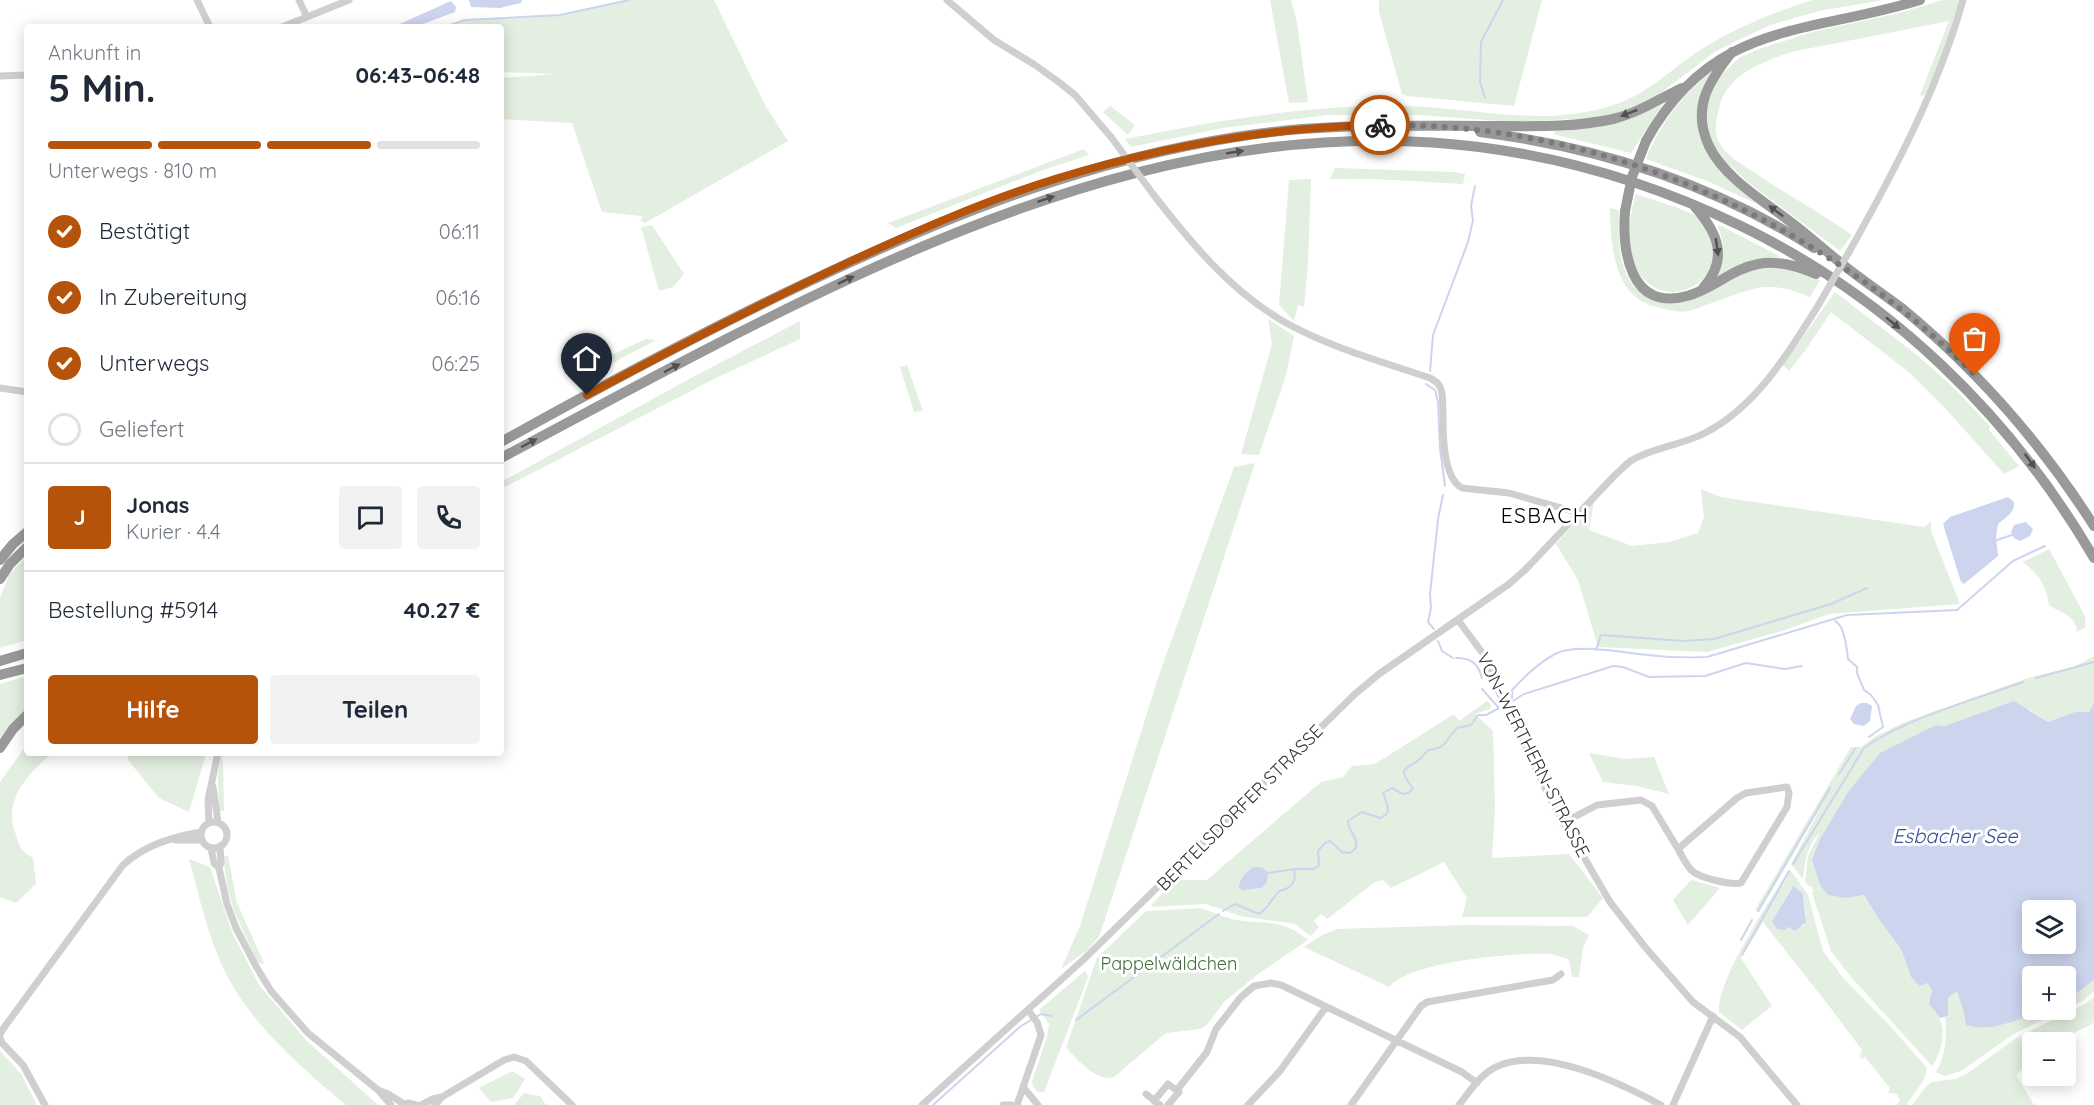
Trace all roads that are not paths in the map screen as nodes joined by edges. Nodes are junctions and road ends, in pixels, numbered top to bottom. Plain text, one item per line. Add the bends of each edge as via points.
1 (198, 0) edge
2 (299, 0) edge
3 (349, 0) edge
4 (946, 0) edge
5 (1920, 0) edge
6 (1963, 0) edge
7 (307, 17) junction
8 (209, 24) edge
9 (290, 24) edge
10 (1732, 52) junction
11 (24, 75) edge
12 (0, 76) edge
13 (1682, 88) junction
14 (1421, 126) junction
15 (1693, 204) junction
16 (1855, 274) junction
17 (1846, 288) junction
18 (1700, 291) junction
19 (0, 388) edge
20 (24, 392) edge
21 (504, 440) edge
22 (504, 456) edge
23 (1579, 513) junction
24 (2094, 526) edge
25 (24, 535) edge
26 (24, 550) edge
27 (2094, 558) edge
28 (0, 560) edge
29 (0, 579) edge
30 (1458, 620) junction
31 (24, 654) edge
32 (0, 661) edge
33 (24, 669) edge
34 (0, 675) edge
35 (24, 718) edge
36 (0, 748) edge
37 (217, 756) edge
38 (213, 823) junction
39 (1563, 823) junction
40 (202, 836) junction
41 (220, 846) junction
42 (211, 848) junction
43 (1678, 849) junction
44 (219, 868) junction
45 (1561, 974) dead end
46 (1326, 1007) junction
47 (1032, 1015) junction
48 (1713, 1016) junction
49 (0, 1037) edge
50 (1396, 1042) junction
51 (1477, 1083) junction
52 (1023, 1087) junction
53 (378, 1090) junction
54 (1177, 1090) junction
55 (1146, 1094) dead end
56 (442, 1097) junction
57 (1157, 1103) edge
58 (45, 1105) edge
59 (391, 1105) edge
60 (404, 1105) edge
61 (416, 1105) edge
62 (420, 1105) edge
63 (435, 1105) edge
64 (572, 1105) edge
65 (922, 1105) edge
66 (1003, 1105) edge
67 (1011, 1105) edge
68 (1017, 1105) edge
69 (1038, 1105) edge
70 (1168, 1105) edge
71 (1248, 1105) edge
72 (1351, 1105) edge
73 (1459, 1105) edge
74 (1661, 1105) edge
75 (1673, 1105) edge
76 (1797, 1105) edge

1 - 8 street
2 - 7 street
3 - 7 street
4 - 23 street, bridge via 994,40 1067,89 1111,136 1191,242 1258,304 1288,324 1340,347 1438,383 1442,392 1444,441 1454,482 1462,488 1509,492
5 - 10 highway via 1800,27
6 - 23 street, BERTELSDORFER STRASSE, bridge via 1950,42 1901,155 1819,304 1781,361 1748,402 1723,423 1687,441 1630,461
7 - 9 street
10 - 13 highway
16 -> 10 highway via 1748,190 1709,148 1702,124 1704,95
11 - 12 street
13 -> 14 highway via 1629,114 1599,122
13 - 18 highway, bridge via 1646,141 1632,177 1624,239 1627,261 1636,280 1653,294 1686,296
14 - 16 highway via 1517,136 1625,162 1720,197 1805,242
14 - 21 highway via 1323,127 1238,136 1053,180 896,241 772,298
15 - 17 highway via 1783,248
15 -> 18 highway via 1710,225 1719,255 1714,272
22 -> 15 highway via 768,318 900,255 1022,207 1167,164 1292,145 1389,141 1450,144 1596,171
16 - 24 highway via 1947,347 1989,390 2042,450
17 - 18 highway via 1807,270 1775,263 1748,266
17 -> 27 highway via 1916,342 1983,405 2025,454
19 - 20 street
23 - 30 street, BERTELSDORFER STRASSE via 1525,570
25 - 28 highway
26 - 29 highway
30 - 39 street, VON-WERTHERN-STRASSE via 1484,655
30 - 47 street, BERTELSDORFER STRASSE via 1354,694
31 - 32 highway
33 - 34 highway
35 - 36 highway
37 - 38 street via 212,782
38 - 40 street
38 - 41 street via 224,827 227,834
39 - 43 street via 1597,805 1641,800 1652,806
39 - 48 street, VON-WERTHERN-STRASSE via 1622,918 1693,1002
40 - 42 street
40 - 49 street via 186,834 134,855 112,877
41 - 42 street
41 - 44 street
42 - 44 street
43 - 43 street via 1737,798 1787,787 1787,807 1741,883 1699,875
44 - 53 street via 236,928 271,991 308,1033
45 - 50 street via 1553,980 1427,1002
46 - 50 street
46 - 54 street via 1281,985 1254,986 1240,997 1216,1029 1207,1052
46 - 71 street via 1280,1071
47 - 52 street via 1041,1035
47 - 65 street, BERTELSDORFER STRASSE via 993,1042
48 - 75 street
48 - 76 street, VON-WERTHERN-STRASSE via 1740,1037
49 - 58 street via 23,1065
50 - 51 street via 1462,1072
50 - 72 street
51 - 73 street
51 - 74 street via 1497,1066 1532,1061 1581,1069
52 - 68 street
52 - 69 street
53 - 59 street
53 - 60 street
54 - 57 street via 1168,1084
54 - 70 street
55 - 57 street
56 - 62 street
56 - 63 street
56 - 64 street via 514,1057 526,1061
60 - 61 street
66 - 67 street

